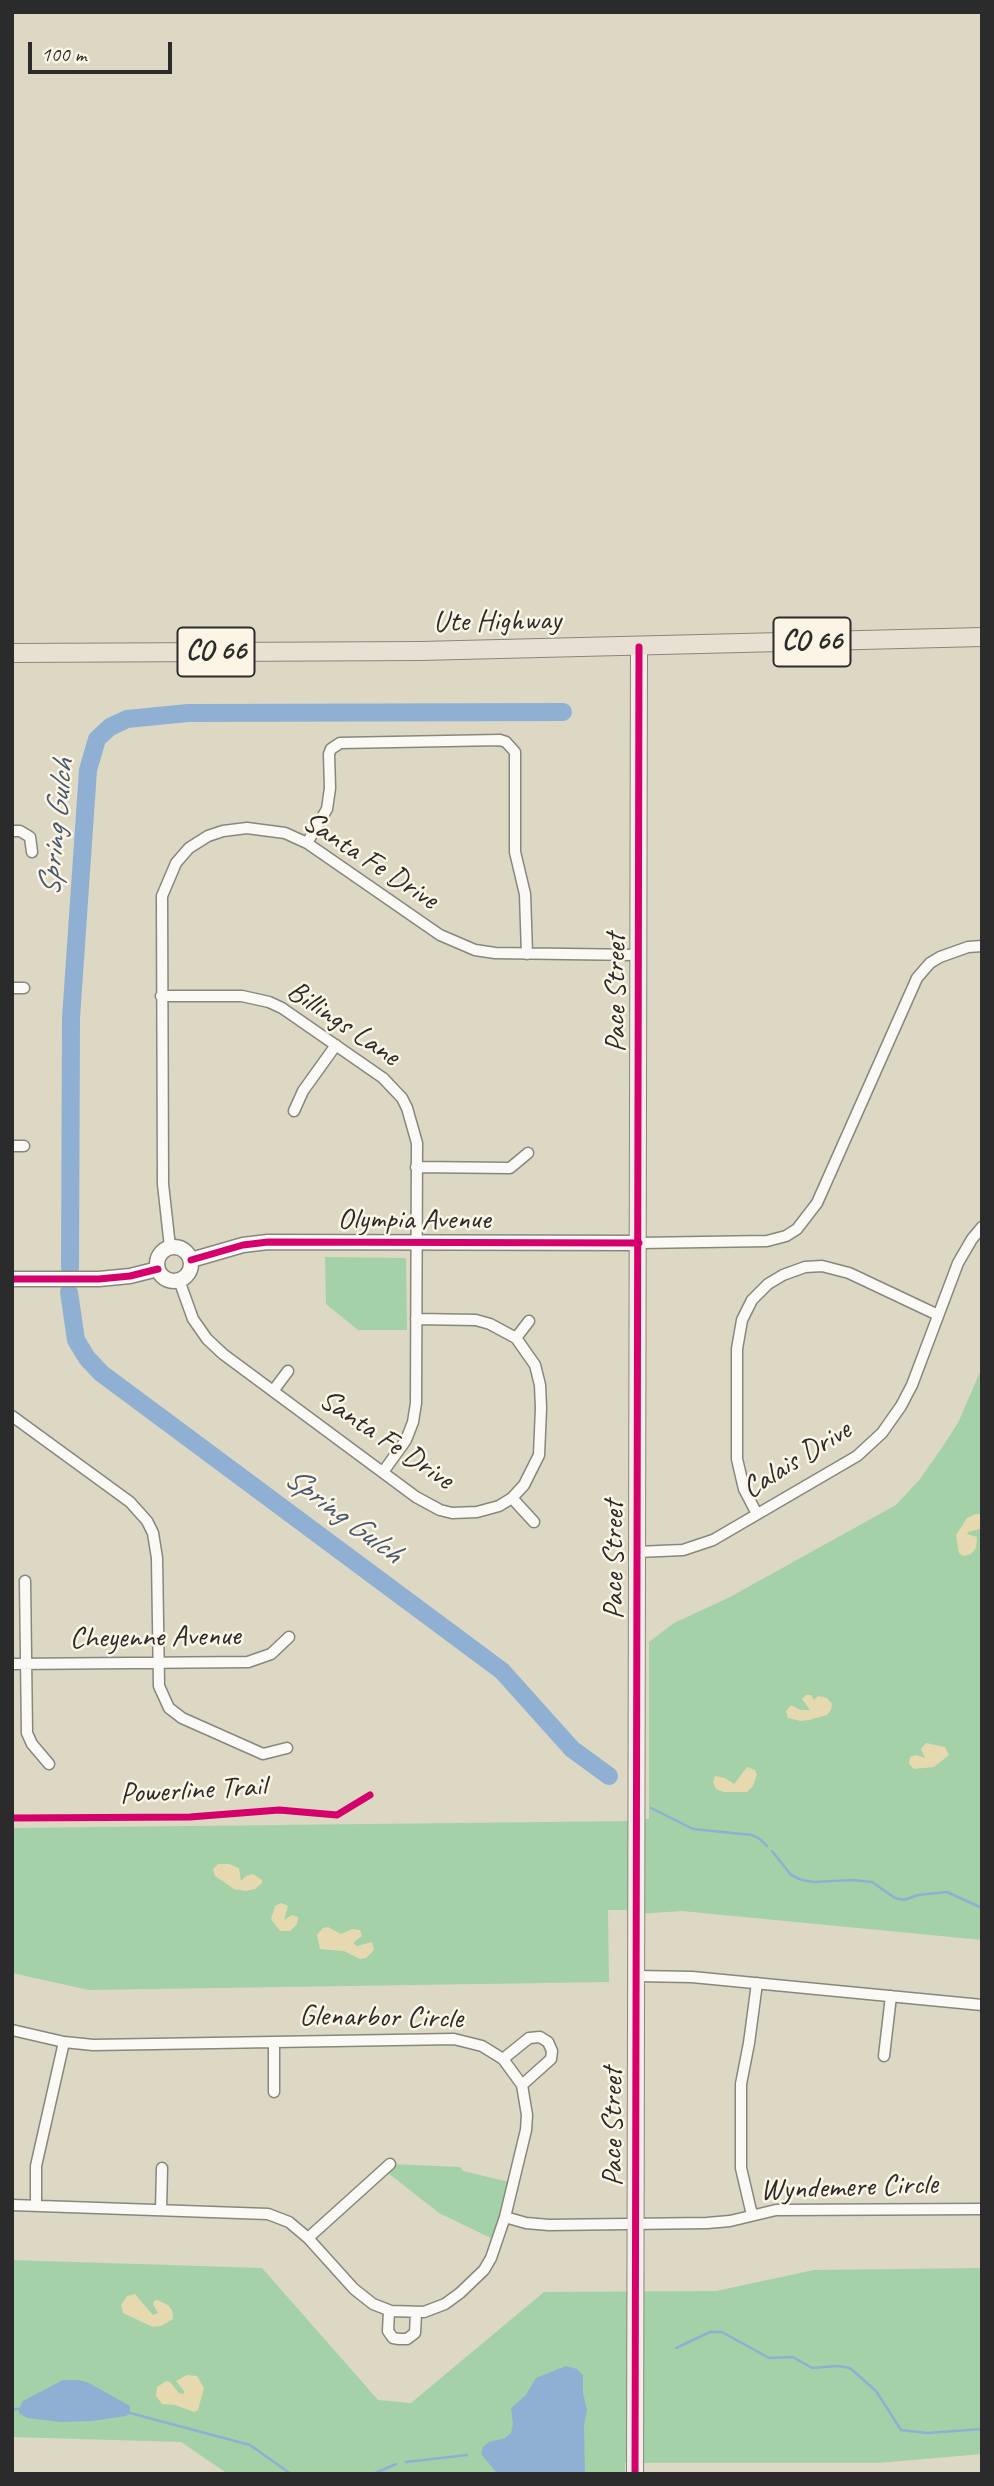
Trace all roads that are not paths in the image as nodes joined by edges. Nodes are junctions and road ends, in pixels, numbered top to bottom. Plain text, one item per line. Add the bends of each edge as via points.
1 (982, 637) edge
2 (639, 647) junction
3 (12, 653) edge
4 (12, 831) edge
5 (307, 843) junction
6 (32, 852) dead end
7 (982, 946) edge
8 (527, 954) junction
9 (639, 955) junction
10 (161, 996) junction
11 (336, 1045) junction
12 (294, 1111) dead end
13 (528, 1153) dead end
14 (416, 1167) junction
15 (982, 1227) edge
16 (415, 1243) junction
17 (639, 1244) junction
18 (170, 1247) junction
19 (191, 1260) junction
20 (158, 1269) junction
21 (12, 1279) edge
22 (179, 1280) junction
23 (938, 1315) junction
24 (416, 1319) junction
25 (529, 1321) dead end
26 (516, 1338) junction
27 (288, 1371) dead end
28 (273, 1391) junction
29 (12, 1416) edge
30 (383, 1472) junction
31 (512, 1498) junction
32 (757, 1514) junction
33 (534, 1522) dead end
34 (637, 1552) junction
35 (25, 1581) dead end
36 (289, 1636) dead end
37 (158, 1662) junction
38 (12, 1664) edge
39 (26, 1664) junction
40 (287, 1748) dead end
41 (49, 1764) dead end
42 (636, 1976) junction
43 (757, 1983) junction
44 (891, 1996) junction
45 (982, 2004) edge
46 (12, 2030) edge
47 (64, 2042) junction
48 (274, 2042) junction
49 (884, 2056) dead end
50 (503, 2059) junction
51 (522, 2085) junction
52 (274, 2092) dead end
53 (390, 2164) dead end
54 (162, 2168) dead end
55 (12, 2205) edge
56 (36, 2206) junction
57 (982, 2209) edge
58 (161, 2210) junction
59 (751, 2215) junction
60 (505, 2217) junction
61 (636, 2224) junction
62 (308, 2238) junction
63 (389, 2311) junction
64 (416, 2313) junction
65 (635, 2474) edge

1 - 2 main road, Ute Highway / CO 66
2 - 3 main road, Ute Highway / CO 66
2 - 9 main road, Pace Street
4 - 6 street via 30,836
5 - 8 street, Santa Fe Drive via 454,943 475,950
5 - 8 street via 327,809 329,754 340,743 506,741 515,752 515,852 525,894
5 - 10 street, Santa Fe Drive via 285,833 247,828 208,836 189,848 176,863 162,896
7 - 17 street, Olympia Avenue via 940,957 918,978 817,1203 797,1229 767,1241
8 - 9 street, Santa Fe Drive
9 - 17 main road, Pace Street
10 - 11 street, Billings Lane via 242,996 270,1002
10 - 18 street, Santa Fe Drive via 163,1184
11 - 12 street
11 - 14 street, Billings Lane via 383,1078 402,1098 414,1126
13 - 14 street via 510,1168
14 - 16 street, Billings Lane
15 - 23 street, Calais Drive via 958,1263
16 - 17 street, Olympia Avenue
16 - 19 street, Olympia Avenue via 256,1243
16 - 24 street, Billings Lane
17 - 34 main road, Pace Street
18 - 19 street via 185,1250
18 - 20 street via 160,1254
19 - 22 street via 188,1274
20 - 21 street via 99,1279
20 - 22 street via 164,1278
22 - 28 street, Santa Fe Drive via 193,1319 207,1339
23 - 32 street, Calais Drive via 912,1385 882,1433 858,1456
23 - 32 street via 849,1273 822,1266 783,1275 752,1300 742,1320 737,1349 737,1459 744,1489
24 - 26 street via 482,1321
24 - 30 street, Billings Lane via 413,1422
25 - 26 street
26 - 31 street via 538,1375 541,1421 539,1455
27 - 28 street
28 - 30 street, Santa Fe Drive
29 - 37 street via 130,1502 147,1521 157,1558
30 - 31 street, Santa Fe Drive via 427,1504 452,1513 486,1510
31 - 33 street
32 - 34 street, Calais Drive via 683,1550
34 - 42 main road, Pace Street
35 - 39 street
36 - 37 street, Cheyenne Avenue via 271,1654 257,1660
37 - 39 street, Cheyenne Avenue
37 - 40 street via 162,1697 182,1718 263,1754
38 - 39 street, Cheyenne Avenue
39 - 41 street via 27,1732
42 - 43 street
42 - 61 main road, Pace Street
43 - 44 street
43 - 59 street via 741,2084 741,2168
44 - 45 street
44 - 49 street
46 - 47 street, Glenarbor Circle
47 - 48 street, Glenarbor Circle
47 - 56 street via 36,2166
48 - 50 street, Glenarbor Circle via 454,2039 482,2046
48 - 52 street
50 - 51 street, Glenarbor Circle
50 - 51 street via 532,2037 548,2042 551,2059
51 - 60 street, Glenarbor Circle via 526,2130
53 - 62 street
54 - 58 street
55 - 56 street, Glenarbor Circle
56 - 58 street, Glenarbor Circle
57 - 59 street, Wyndemere Circle via 776,2210
58 - 62 street, Glenarbor Circle via 268,2214 289,2222
59 - 61 street, Wyndemere Circle via 719,2222
60 - 61 street, Wyndemere Circle via 549,2225
60 - 64 street, Glenarbor Circle via 492,2258 478,2277 445,2304
61 - 65 main road, Pace Street
62 - 63 street, Glenarbor Circle via 354,2289
63 - 64 street, Glenarbor Circle
63 - 64 street via 387,2331 399,2339 415,2333

